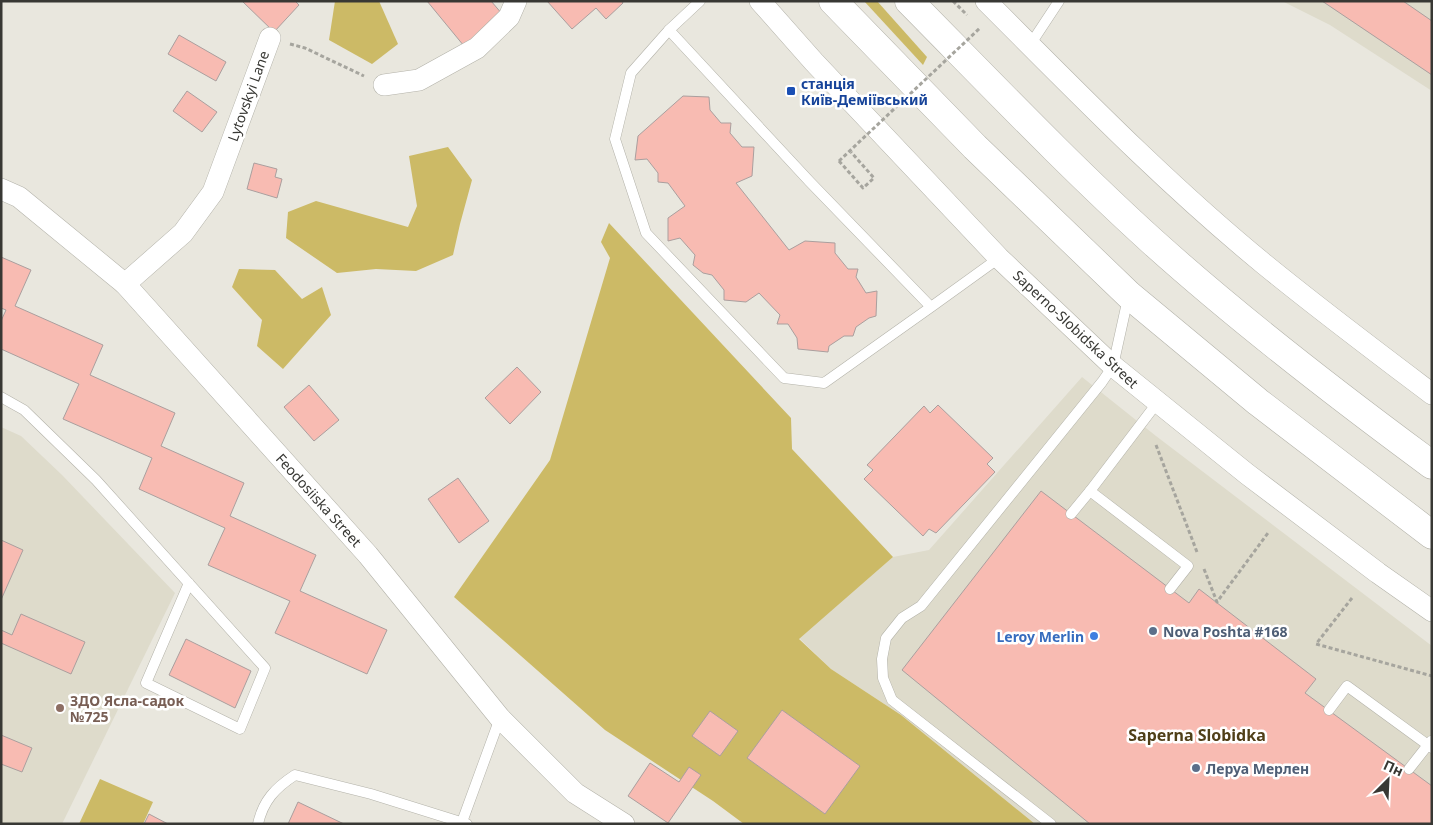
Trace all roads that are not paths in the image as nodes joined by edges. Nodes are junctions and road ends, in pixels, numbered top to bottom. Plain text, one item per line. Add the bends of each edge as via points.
1 (516, 1) edge
2 (700, 1) edge
3 (760, 1) edge
4 (833, 1) edge
5 (909, 1) edge
6 (986, 1) edge
7 (1059, 1) edge
8 (669, 30) junction
9 (270, 38) road end
10 (1030, 45) junction
11 (384, 85) road end
12 (1, 189) edge
13 (999, 258) junction
14 (125, 284) junction
15 (1129, 295) junction
16 (931, 307) junction
17 (1113, 366) junction
18 (1432, 394) edge
19 (1, 397) edge
20 (1157, 403) junction
21 (1432, 465) edge
22 (1090, 491) junction
23 (1072, 514) dead end
24 (1432, 535) edge
25 (188, 583) junction
26 (1170, 589) dead end
27 (1432, 611) edge
28 (1329, 710) dead end
29 (500, 718) junction
30 (1430, 745) edge
31 (1409, 770) dead end
32 (465, 823) edge
33 (258, 824) edge
34 (624, 824) edge
35 (1052, 824) edge

1 - 11 street via 509,17 477,48 419,80
2 - 8 lane
3 - 13 street, Saperno-Slobidska Street
4 - 15 main road via 974,147
5 - 21 main road via 1040,134 1155,243 1254,328
6 - 10 street
7 - 10 lane
8 - 16 lane
8 - 16 lane via 631,73 615,138 646,233 784,378 824,383
9 - 14 street, Lytovskyi Lane via 213,192 183,233
10 - 18 street via 1173,184 1263,264
12 - 14 street, Feodosiiska Street via 19,197
13 - 16 lane
13 - 17 street, Saperno-Slobidska Street
14 - 29 street, Feodosiiska Street via 368,555
15 - 17 lane
15 - 24 main road via 1258,402
17 - 20 street, Saperno-Slobidska Street
17 - 35 lane via 921,606 902,618 886,638 882,659 883,678 892,700
19 - 25 lane via 24,410 96,480
20 - 22 lane
20 - 27 street, Saperno-Slobidska Street
22 - 23 lane
22 - 26 lane via 1188,566
25 - 25 lane via 265,668 240,729 146,683
28 - 30 lane via 1348,686
29 - 32 lane
29 - 34 street, Feodosiiska Street via 575,793
30 - 31 lane
32 - 33 lane via 295,775 283,782 266,802

